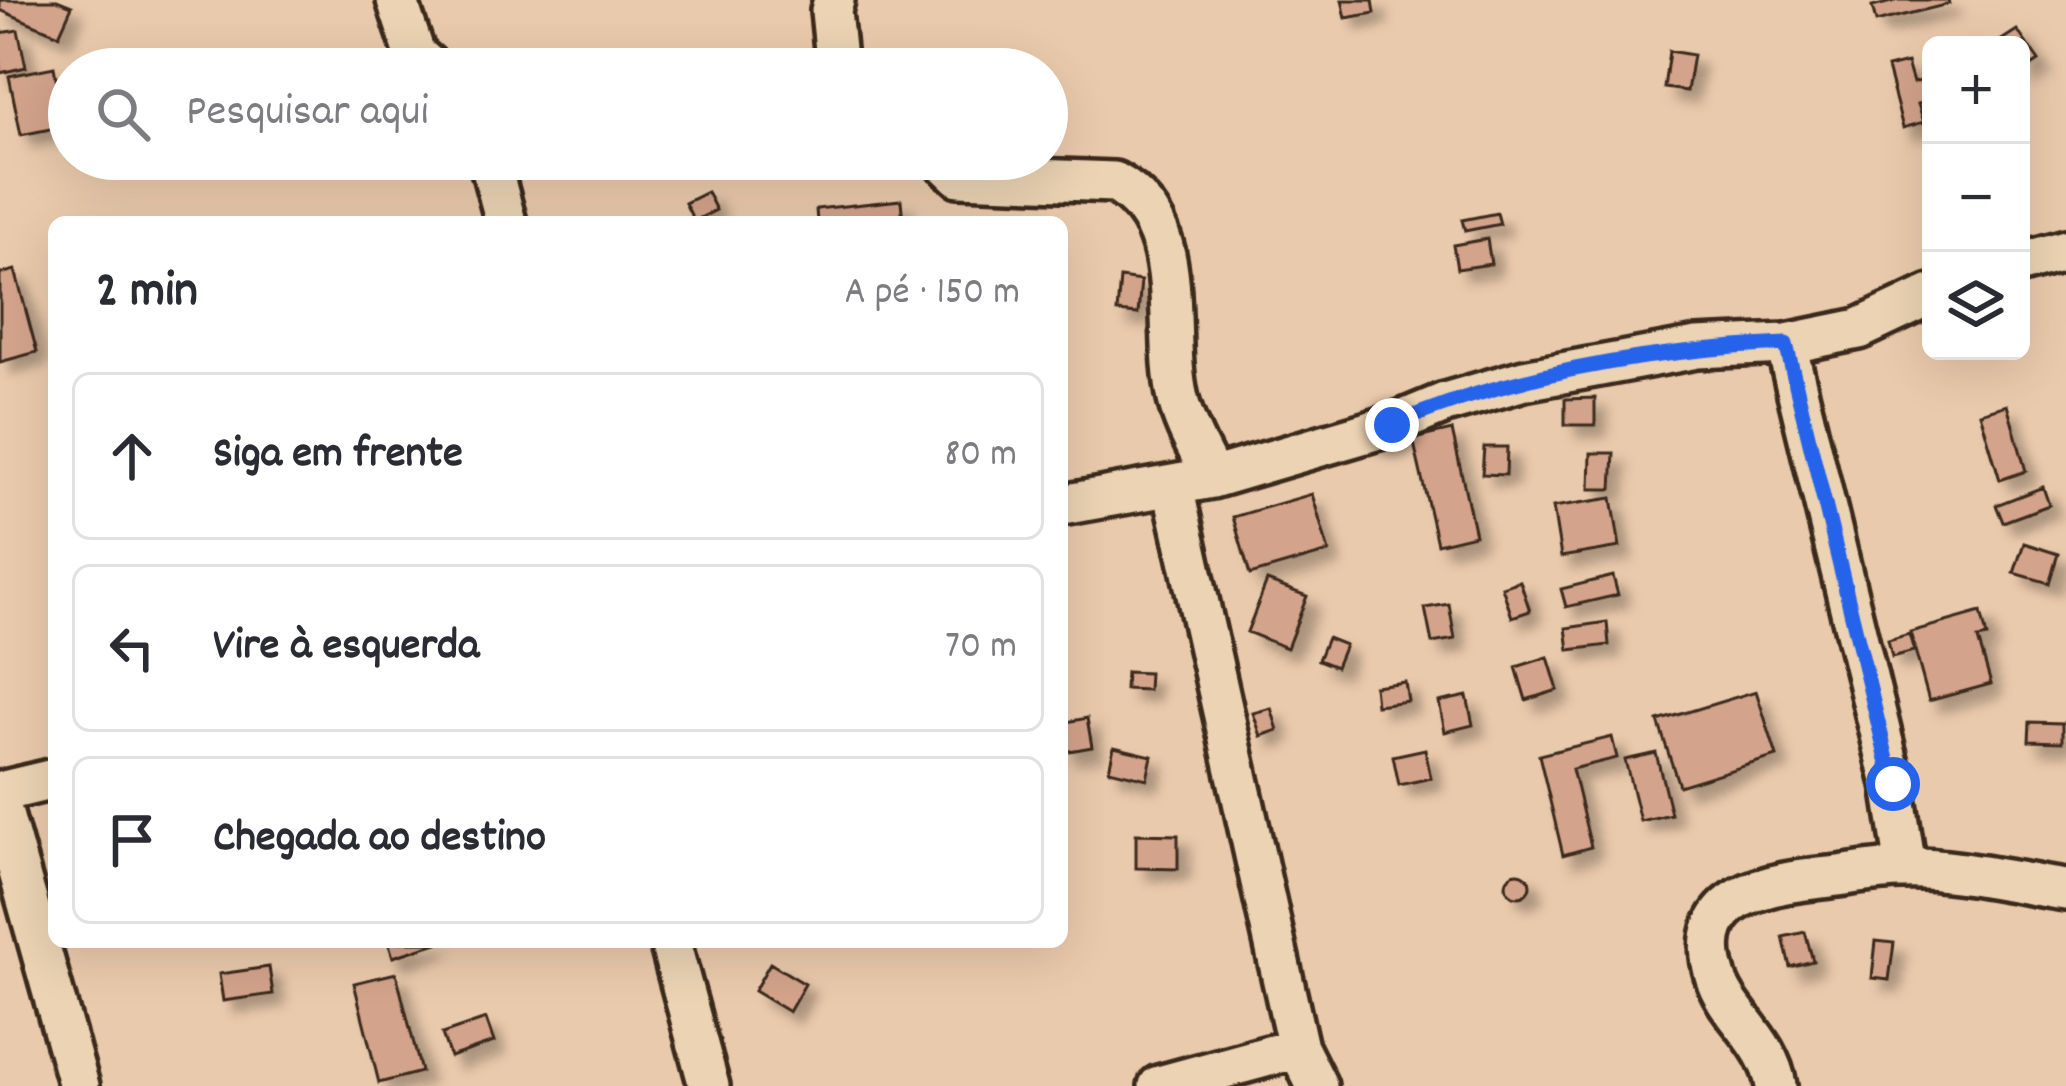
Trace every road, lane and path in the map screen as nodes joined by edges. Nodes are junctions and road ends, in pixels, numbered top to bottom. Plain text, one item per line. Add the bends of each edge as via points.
1 (398, 0) edge
2 (834, 0) edge
3 (413, 48) edge
4 (834, 48) edge
5 (495, 180) edge
6 (1062, 180) edge
7 (504, 216) edge
8 (2066, 250) edge
9 (2030, 260) edge
10 (1922, 300) edge
11 (1786, 344) junction
12 (1212, 478) junction
13 (1173, 487) junction
14 (1068, 504) edge
15 (48, 781) edge
16 (0, 793) edge
17 (0, 804) edge
18 (1906, 868) junction
19 (2066, 890) edge
20 (672, 948) edge
21 (1298, 1048) junction
22 (79, 1086) edge
23 (709, 1086) edge
24 (1159, 1086) edge
25 (1318, 1086) edge
26 (1776, 1086) edge

1 - 3 street
2 - 4 street
5 - 7 street
6 - 12 street via 1114,182 1150,215 1168,261 1178,400
8 - 9 street
10 - 11 street via 1858,329
11 - 12 street via 1697,348 1524,380
11 - 18 street via 1893,784
12 - 13 street
13 - 14 street
13 - 21 street
15 - 16 street
17 - 22 street
18 - 19 street
18 - 26 street via 1787,881 1743,893 1721,911 1712,936 1715,977 1773,1066
20 - 23 street
21 - 24 street
21 - 25 street

